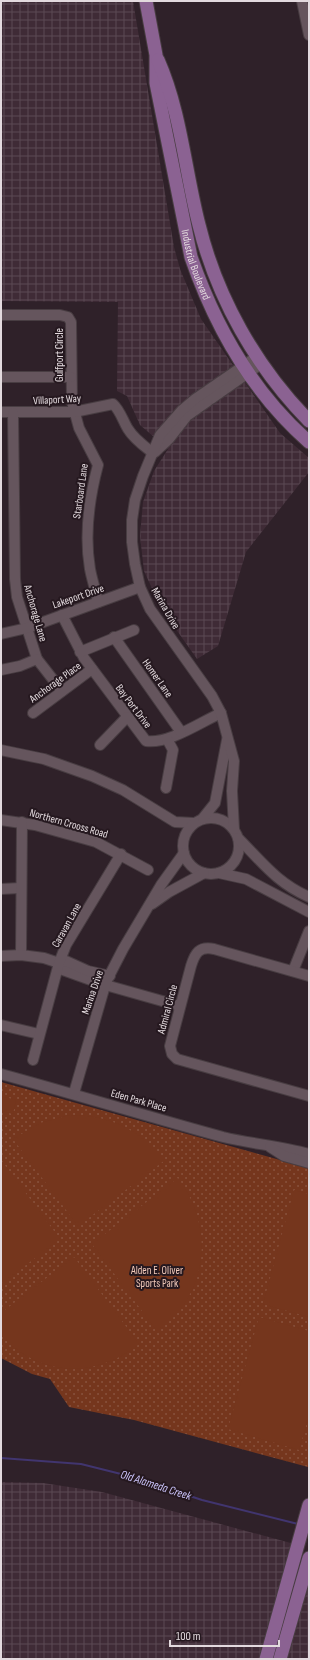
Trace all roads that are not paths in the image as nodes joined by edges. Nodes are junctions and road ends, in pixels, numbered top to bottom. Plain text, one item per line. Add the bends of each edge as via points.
1 (146, 1) edge
2 (302, 1) edge
3 (309, 35) edge
4 (156, 55) junction
5 (1, 315) edge
6 (259, 360) junction
7 (246, 369) junction
8 (71, 377) junction
9 (1, 378) edge
10 (1, 412) edge
11 (74, 412) junction
12 (13, 413) junction
13 (309, 421) edge
14 (309, 442) edge
15 (153, 453) junction
16 (140, 587) junction
17 (98, 602) junction
18 (62, 615) junction
19 (27, 628) junction
20 (134, 630) dead end
21 (1, 634) edge
22 (114, 638) junction
23 (80, 652) junction
24 (37, 659) junction
25 (92, 669) junction
26 (1, 670) edge
27 (62, 691) junction
28 (33, 713) dead end
29 (221, 713) junction
30 (127, 717) junction
31 (181, 732) junction
32 (227, 738) junction
33 (167, 739) junction
34 (100, 745) dead end
35 (1, 750) edge
36 (166, 788) dead end
37 (1, 820) edge
38 (199, 820) junction
39 (22, 822) junction
40 (175, 822) junction
41 (236, 833) junction
42 (183, 848) junction
43 (121, 854) junction
44 (148, 870) dead end
45 (204, 873) junction
46 (219, 873) junction
47 (20, 888) junction
48 (1, 889) edge
49 (309, 897) edge
50 (148, 906) junction
51 (309, 912) edge
52 (309, 930) edge
53 (21, 955) junction
54 (1, 956) edge
55 (59, 964) junction
56 (293, 971) junction
57 (309, 976) edge
58 (108, 981) junction
59 (180, 1006) junction
60 (1, 1025) edge
61 (40, 1034) junction
62 (33, 1060) dead end
63 (1, 1074) edge
64 (74, 1093) junction
65 (309, 1096) edge
66 (270, 1147) junction
67 (309, 1154) edge
68 (309, 1163) edge
69 (309, 1505) edge
70 (309, 1558) edge
71 (266, 1659) edge
72 (280, 1659) edge

1 - 4 main road, Industrial Boulevard
2 - 3 street
4 - 6 main road, Industrial Boulevard via 168,83 199,226 215,276 233,316
4 - 7 main road, Industrial Boulevard via 156,83 191,257 214,315
5 - 8 street, Gulfport Circle via 68,317 72,324
6 - 7 street, Marina Drive
6 - 13 main road, Industrial Boulevard via 278,387
7 - 14 main road, Industrial Boulevard via 280,413
7 - 15 street, Marina Drive via 187,416 169,439
8 - 9 street
8 - 11 street, Gulfport Circle
10 - 12 street, Villaport Way
11 - 12 street, Villaport Way
11 - 15 street, Villaport Way via 114,405 128,430
11 - 17 street, Starboard Lane via 79,428 98,465 88,514 88,543 90,569
12 - 19 street, Anchorage Lane via 15,579 17,597
15 - 16 street, Marina Drive via 143,476 132,520 132,542
16 - 17 street, Lakeport Drive
16 - 29 street, Marina Drive via 150,609 212,696
17 - 18 street, Lakeport Drive
18 - 19 street, Lakeport Drive
18 - 23 street, Bay Port Drive
19 - 21 street, Lakeport Drive
19 - 24 street, Anchorage Lane
20 - 22 street
22 - 23 street
22 - 31 street, Homer Lane
23 - 25 street, Bay Port Drive
24 - 26 street
24 - 27 street, Anchorage Lane
25 - 27 street, Anchorage Place
25 - 30 street, Bay Port Drive
27 - 28 street, Anchorage Place
29 - 31 street, Bay Port Drive
29 - 32 street, Marina Drive
30 - 33 street, Bay Port Drive via 146,741
30 - 34 street
31 - 33 street, Bay Port Drive
32 - 38 street, Marina Drive via 215,803
32 - 41 street, Marina Drive via 234,761 232,791
33 - 36 street via 173,750
35 - 40 street via 44,759 92,776 123,790
37 - 39 street, Northern Crooss Road
38 - 40 street
38 - 41 street via 220,819
38 - 42 street via 188,830
39 - 43 street, Northern Crooss Road via 96,842
39 - 47 street
40 - 42 street
41 - 46 street via 240,848 237,857 228,869
41 - 49 street via 272,873 285,884
42 - 45 street via 192,866
42 - 50 street, Marina Drive
43 - 44 street, Northern Crooss Road
43 - 55 street, Caravan Lane via 66,945
45 - 46 street
45 - 50 street, Marina Drive
46 - 51 street via 240,877 263,886
47 - 48 street
47 - 53 street
50 - 58 street, Marina Drive
52 - 56 street
53 - 54 street
53 - 55 street via 44,958
55 - 58 street via 66,961
55 - 61 street, Caravan Lane
56 - 57 street, Admiral Circle
56 - 59 street, Admiral Circle via 204,948 194,956
58 - 59 street
58 - 64 street, Marina Drive
59 - 65 street, Admiral Circle via 170,1046 174,1057
60 - 61 street
61 - 62 street, Caravan Lane
63 - 64 street, Eden Park Place
64 - 66 street, Eden Park Place via 223,1137
66 - 67 street, Eden Park Place via 285,1147
66 - 68 street, Eden Park Place via 284,1156
69 - 71 main road
70 - 72 main road

